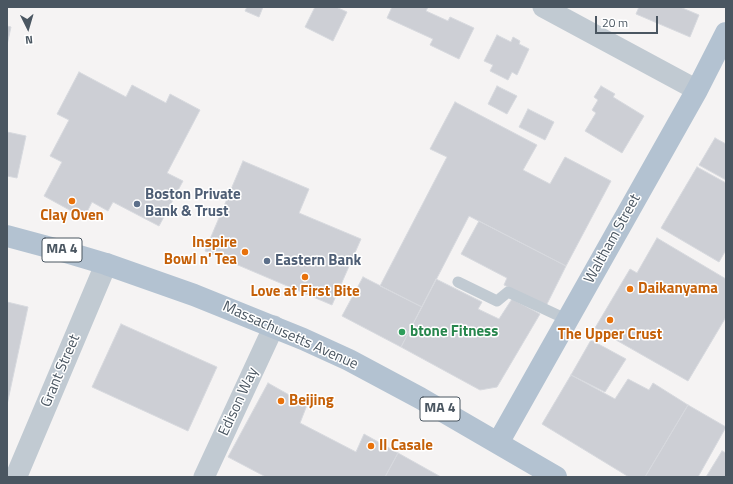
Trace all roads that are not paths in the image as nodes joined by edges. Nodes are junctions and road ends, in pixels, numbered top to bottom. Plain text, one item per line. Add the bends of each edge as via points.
1 (543, 7) edge
2 (726, 33) edge
3 (697, 90) junction
4 (7, 236) edge
5 (106, 264) junction
6 (458, 282) dead end
7 (568, 320) junction
8 (274, 326) junction
9 (498, 443) junction
10 (16, 477) edge
11 (204, 477) edge
12 (556, 477) edge

1 - 3 street
2 - 3 main road, Waltham Street
3 - 7 main road, Waltham Street
4 - 5 main road, Massachusetts Avenue / MA 4
5 - 8 main road, Massachusetts Avenue / MA 4
5 - 10 street, Grant Street
6 - 7 lane via 497,301 508,292
7 - 9 main road, Waltham Street
8 - 9 main road, Massachusetts Avenue / MA 4 via 348,360
8 - 11 street, Edison Way
9 - 12 main road, Massachusetts Avenue / MA 4

